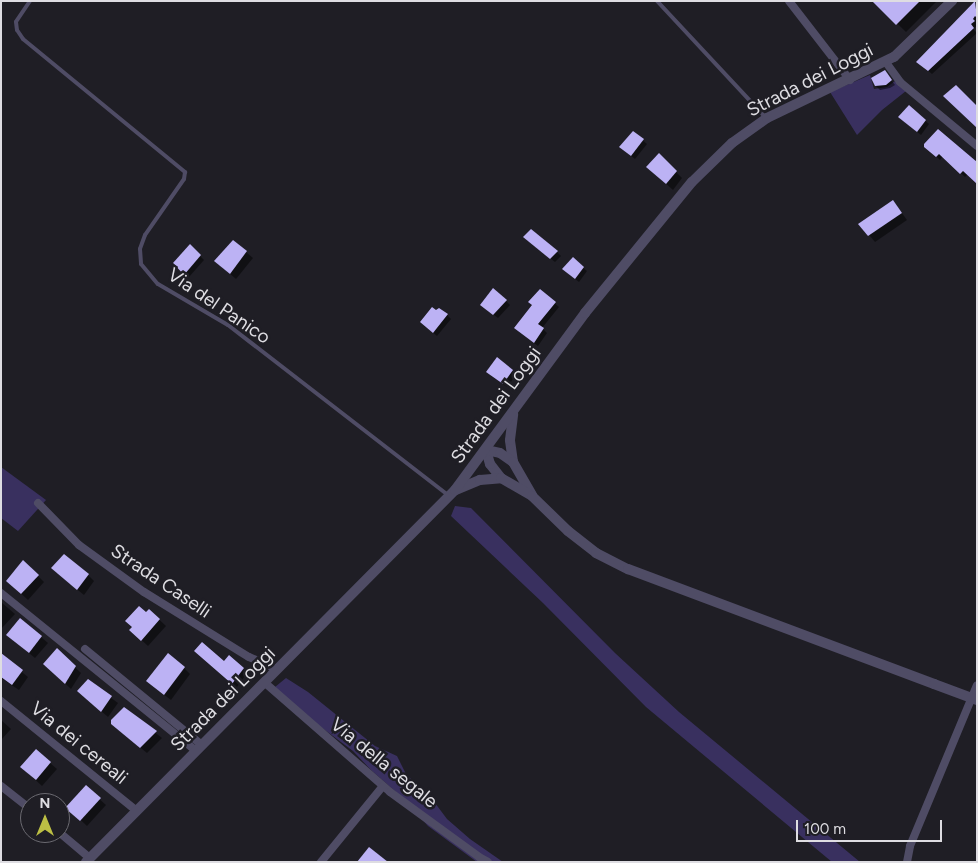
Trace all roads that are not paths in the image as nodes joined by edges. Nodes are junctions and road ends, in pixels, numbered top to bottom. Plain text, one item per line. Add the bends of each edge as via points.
1 (30, 1) edge
2 (657, 1) edge
3 (789, 1) edge
4 (952, 1) edge
5 (885, 62) junction
6 (850, 80) junction
7 (767, 118) junction
8 (977, 146) edge
9 (513, 412) junction
10 (486, 450) junction
11 (513, 462) junction
12 (500, 478) junction
13 (452, 493) junction
14 (532, 496) junction
15 (38, 503) dead end
16 (1, 593) edge
17 (85, 648) dead end
18 (277, 669) junction
19 (264, 682) junction
20 (977, 685) edge
21 (977, 700) edge
22 (1, 701) edge
23 (199, 748) junction
24 (1, 786) edge
25 (383, 786) junction
26 (20, 801) edge
27 (136, 811) junction
28 (70, 843) edge
29 (88, 860) edge
30 (321, 862) edge
31 (488, 862) edge
32 (907, 862) edge

1 - 13 lane, Via del Panico via 16,22 23,39 185,172 184,179 145,234 140,249 141,264 158,284 228,324
2 - 7 lane
3 - 6 street
4 - 5 street, Strada dei Loggi
5 - 6 street, Strada dei Loggi
5 - 8 street via 900,82
6 - 7 street, Strada dei Loggi
7 - 9 street, Strada dei Loggi via 732,142 692,182 585,313
9 - 10 street, Strada dei Loggi
9 - 11 street via 510,440
10 - 11 street via 500,453
10 - 12 street via 490,464
10 - 13 street, Strada dei Loggi
11 - 14 street
12 - 13 street via 480,480
12 - 14 street
13 - 18 street, Strada dei Loggi
14 - 21 street, bridge via 596,553 628,569
15 - 18 street, Strada Caselli via 79,545 144,592 249,657
16 - 23 street
17 - 23 street
18 - 19 street, Strada dei Loggi
19 - 23 street, Strada dei Loggi
19 - 25 street, Via della segale
20 - 32 street via 910,846
22 - 27 street, Via dei cereali
23 - 27 street, Strada dei Loggi
24 - 26 street
25 - 30 street
25 - 31 street, Via della segale
27 - 29 street, Strada dei Loggi
28 - 29 street

